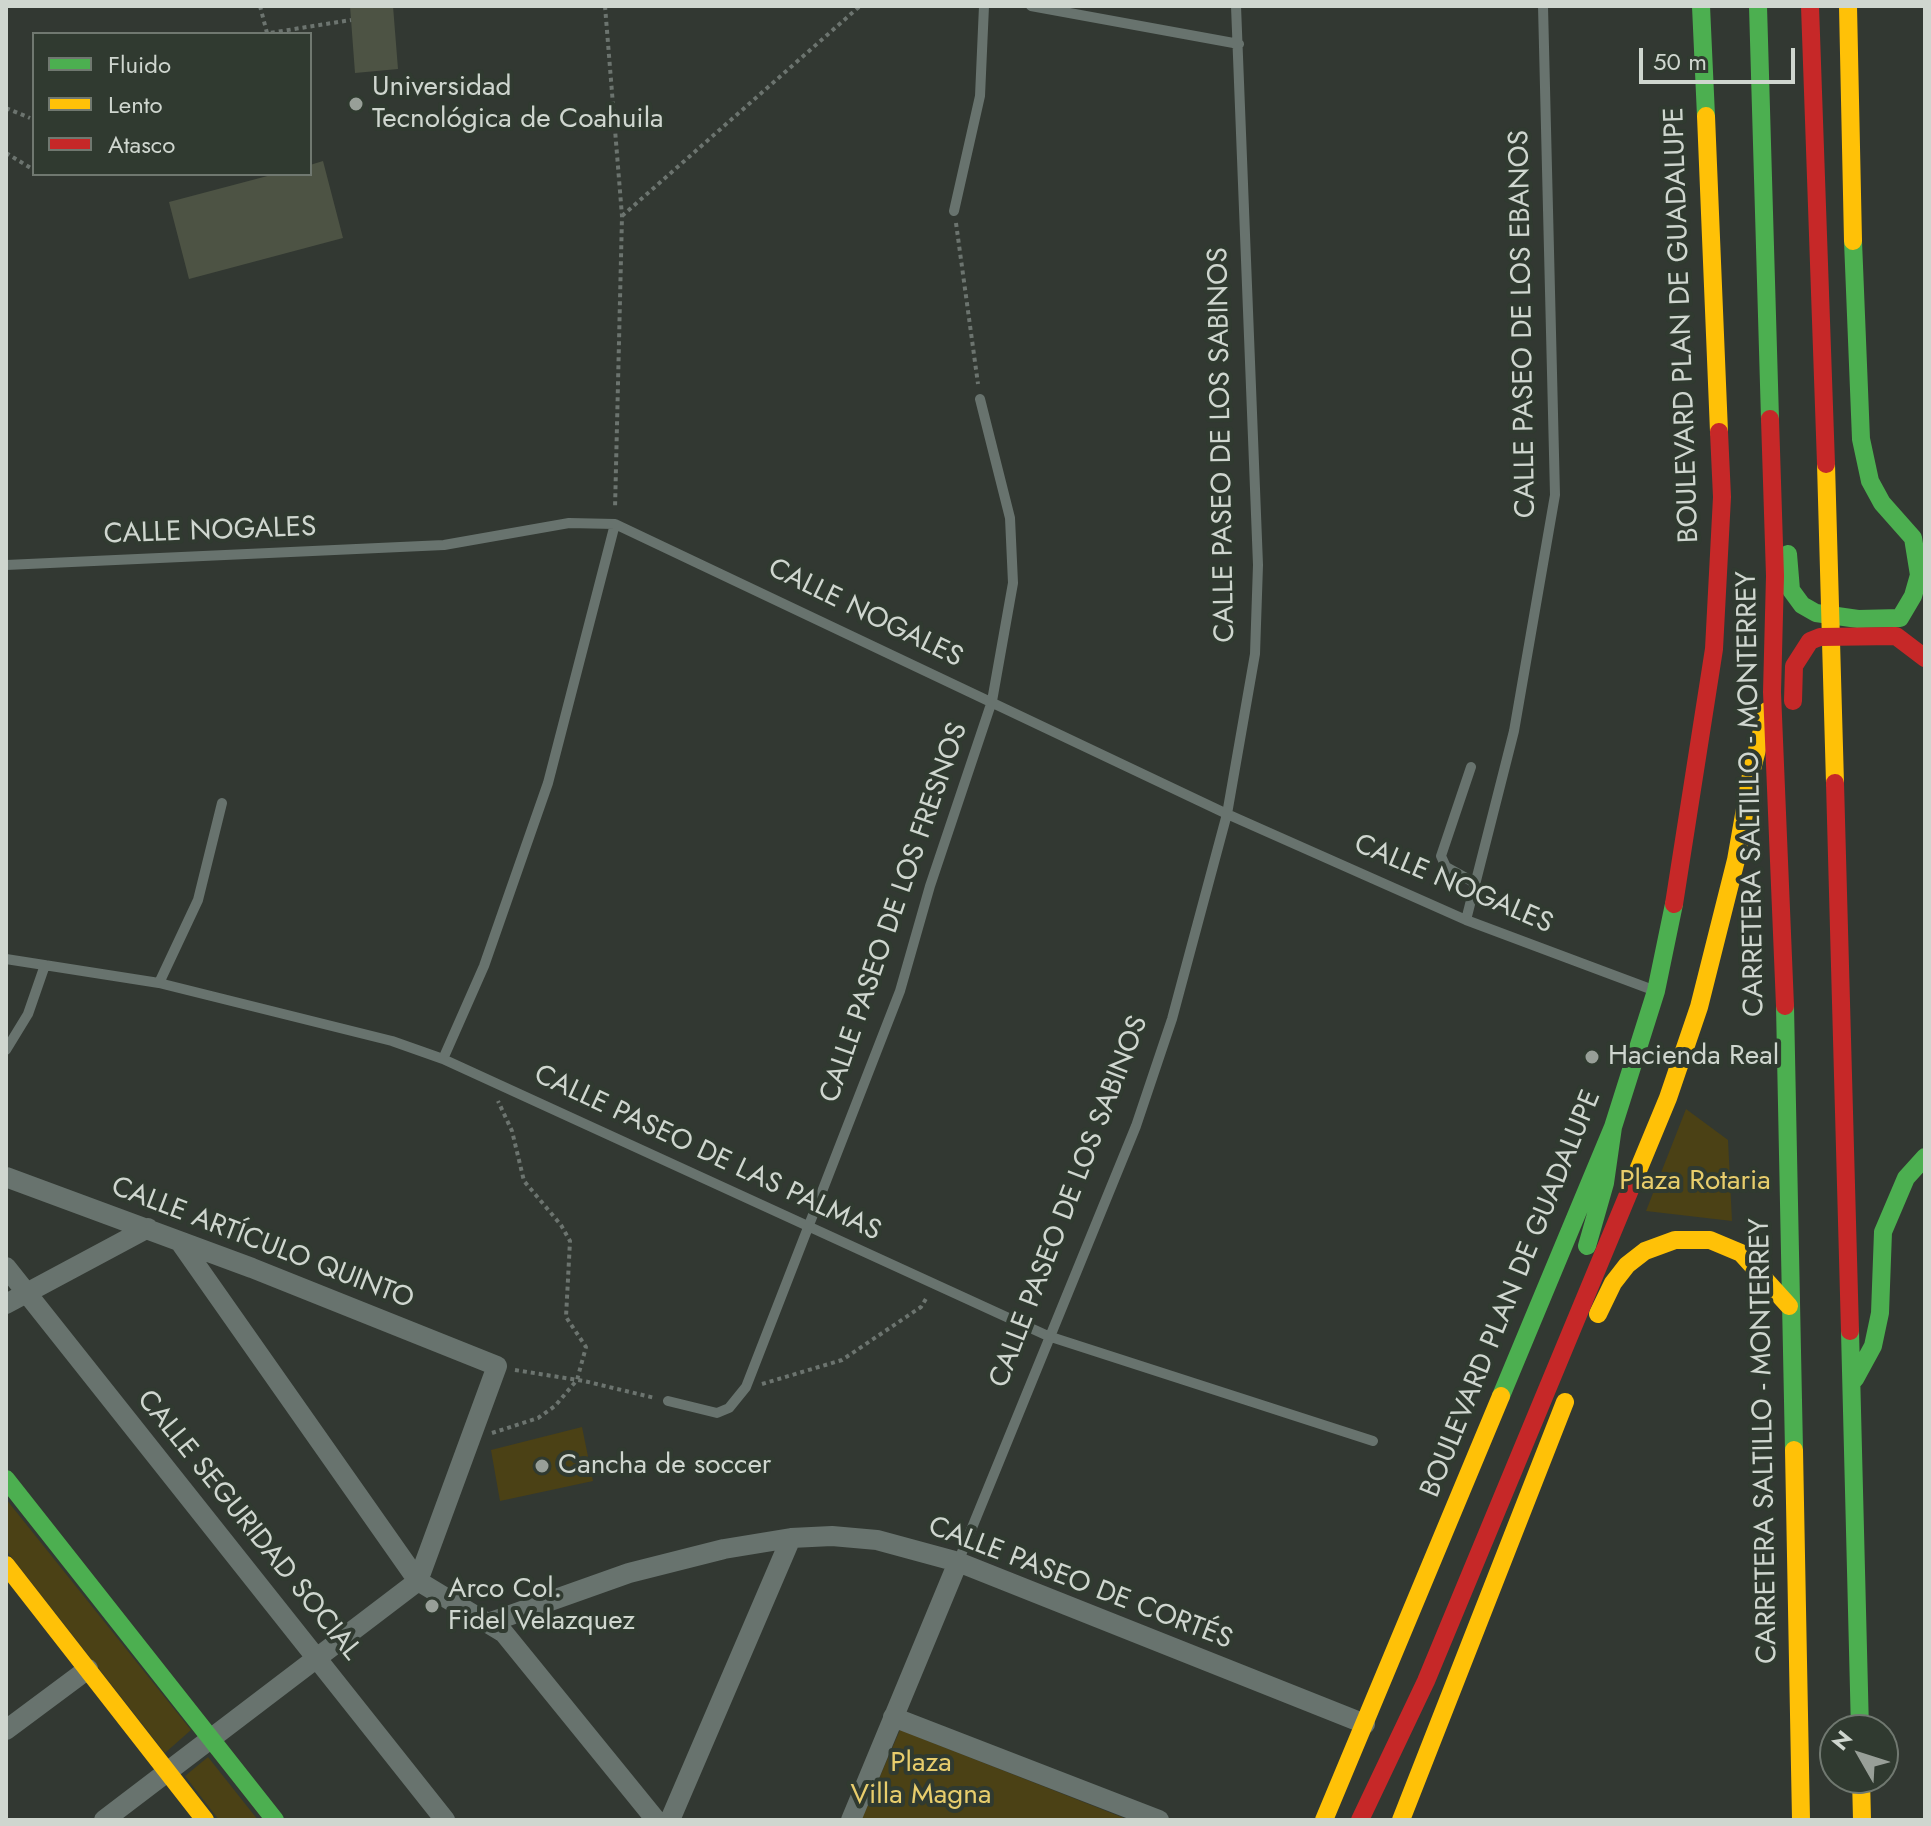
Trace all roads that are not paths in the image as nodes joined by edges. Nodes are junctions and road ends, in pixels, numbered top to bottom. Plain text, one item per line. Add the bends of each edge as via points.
1 (984, 6) edge
2 (1031, 6) edge
3 (1236, 6) edge
4 (1543, 6) edge
5 (1701, 6) edge
6 (1758, 6) edge
7 (1810, 6) edge
8 (1848, 6) edge
9 (1239, 44) junction
10 (1759, 99) junction
11 (954, 211) road end
12 (980, 399) road end
13 (615, 524) junction
14 (1919, 543) edge
15 (6, 565) edge
16 (1925, 618) edge
17 (1901, 628) junction
18 (1925, 638) edge
19 (1925, 658) edge
20 (1772, 692) junction
21 (992, 701) junction
22 (1794, 713) dead end
23 (1471, 767) dead end
24 (222, 803) dead end
25 (1227, 814) junction
26 (1475, 883) junction
27 (1799, 888) dead end
28 (1466, 920) junction
29 (1784, 945) junction
30 (6, 959) edge
31 (45, 965) junction
32 (159, 983) junction
33 (1656, 991) junction
34 (6, 1050) edge
35 (443, 1059) junction
36 (1613, 1127) junction
37 (1925, 1157) edge
38 (6, 1177) edge
39 (148, 1228) junction
40 (808, 1229) junction
41 (180, 1242) junction
42 (6, 1267) edge
43 (26, 1293) junction
44 (6, 1304) edge
45 (1789, 1306) junction
46 (1592, 1332) dead end
47 (1048, 1336) junction
48 (1852, 1385) junction
49 (1569, 1390) dead end
50 (668, 1401) road end
51 (1373, 1441) dead end
52 (6, 1479) edge
53 (791, 1538) junction
54 (958, 1562) junction
55 (6, 1566) edge
56 (418, 1581) junction
57 (491, 1622) junction
58 (318, 1658) junction
59 (88, 1669) junction
60 (1426, 1681) junction
61 (1860, 1714) edge
62 (893, 1717) junction
63 (1365, 1724) junction
64 (6, 1730) edge
65 (211, 1738) junction
66 (167, 1771) junction
67 (1419, 1779) junction
68 (1861, 1794) edge
69 (1149, 1818) edge
70 (104, 1820) edge
71 (205, 1820) edge
72 (275, 1820) edge
73 (445, 1820) edge
74 (656, 1820) edge
75 (670, 1820) edge
76 (851, 1820) edge
77 (1324, 1820) edge
78 (1360, 1820) edge
79 (1401, 1820) edge
80 (1801, 1820) edge
81 (1862, 1820) edge

1 - 11 lane via 980,96
2 - 9 lane
3 - 9 lane, CALLE PASEO DE LOS SABINOS
4 - 26 lane, CALLE PASEO DE LOS EBANOS via 1555,495 1514,731
5 - 33 main road, BOULEVARD PLAN DE GUADALUPE via 1722,497 1714,649
6 - 10 main road, CARRETERA SALTILLO - MONTERREY
7 - 48 main road
8 - 14 main road via 1861,439 1870,481 1882,503
9 - 25 lane, CALLE PASEO DE LOS SABINOS via 1258,565 1255,654
10 - 17 main road via 1776,151 1791,590 1816,613
10 - 20 main road, CARRETERA SALTILLO - MONTERREY via 1775,576
12 - 21 lane, CALLE PASEO DE LOS FRESNOS via 1010,518 1013,583
13 - 15 lane, CALLE NOGALES via 569,523 429,546
13 - 21 lane, CALLE NOGALES
13 - 35 lane via 548,783 484,966
14 - 17 main road via 1919,575
16 - 17 street
17 - 18 street
17 - 19 main road
17 - 22 main road via 1810,641 1794,666
20 - 29 main road, CARRETERA SALTILLO - MONTERREY
20 - 60 main road via 1703,992 1668,1098
21 - 25 lane, CALLE NOGALES
21 - 40 lane, CALLE PASEO DE LOS FRESNOS via 900,991
23 - 26 lane via 1441,856 1446,867
24 - 32 lane via 198,900
25 - 28 lane, CALLE NOGALES
25 - 47 lane, CALLE PASEO DE LOS SABINOS via 1172,1019 1136,1126
26 - 28 lane, CALLE PASEO DE LOS EBANOS
27 - 29 main road
28 - 33 lane, CALLE NOGALES
29 - 45 main road, CARRETERA SALTILLO - MONTERREY
30 - 31 lane, CALLE PASEO DE LAS PALMAS
31 - 32 lane, CALLE PASEO DE LAS PALMAS
31 - 34 lane via 28,1014
32 - 35 lane, CALLE PASEO DE LAS PALMAS via 300,1015
33 - 36 main road, BOULEVARD PLAN DE GUADALUPE
35 - 40 lane, CALLE PASEO DE LAS PALMAS
36 - 60 main road via 1596,1221 1446,1589
36 - 63 main road, BOULEVARD PLAN DE GUADALUPE
37 - 48 main road via 1906,1178 1883,1232 1880,1313 1873,1346
38 - 39 street, CALLE ARTÍCULO QUINTO
39 - 41 street, CALLE ARTÍCULO QUINTO
39 - 43 street
40 - 47 lane, CALLE PASEO DE LAS PALMAS
40 - 50 lane, CALLE PASEO DE LOS FRESNOS via 744,1390 717,1413
41 - 56 street
41 - 56 street, CALLE ARTÍCULO QUINTO via 497,1366
42 - 43 street, CALLE SEGURIDAD SOCIAL
43 - 44 street
43 - 58 street, CALLE SEGURIDAD SOCIAL
45 - 46 main road via 1741,1253 1710,1240 1675,1240 1645,1251 1627,1265 1613,1283
45 - 80 main road, CARRETERA SALTILLO - MONTERREY
47 - 51 lane, CALLE PASEO DE LAS PALMAS
47 - 54 lane, CALLE PASEO DE LOS SABINOS
48 - 61 main road
49 - 67 main road
52 - 65 main road
53 - 54 street, CALLE PASEO DE CORTÉS via 877,1540
53 - 57 street, CALLE PASEO DE CORTÉS via 629,1573
53 - 75 street
54 - 62 street, CALLE PASEO DE LOS SABINOS
54 - 63 street, CALLE PASEO DE CORTÉS
55 - 59 main road
56 - 57 street
56 - 58 street
57 - 74 street
58 - 65 street
58 - 73 street, CALLE SEGURIDAD SOCIAL
59 - 64 street
59 - 66 main road
60 - 67 main road
60 - 78 main road
62 - 69 street
62 - 76 street, CALLE PASEO DE LOS SABINOS
63 - 77 main road, BOULEVARD PLAN DE GUADALUPE
65 - 66 street
65 - 72 main road
66 - 70 street
66 - 71 main road
67 - 79 main road
68 - 81 main road

